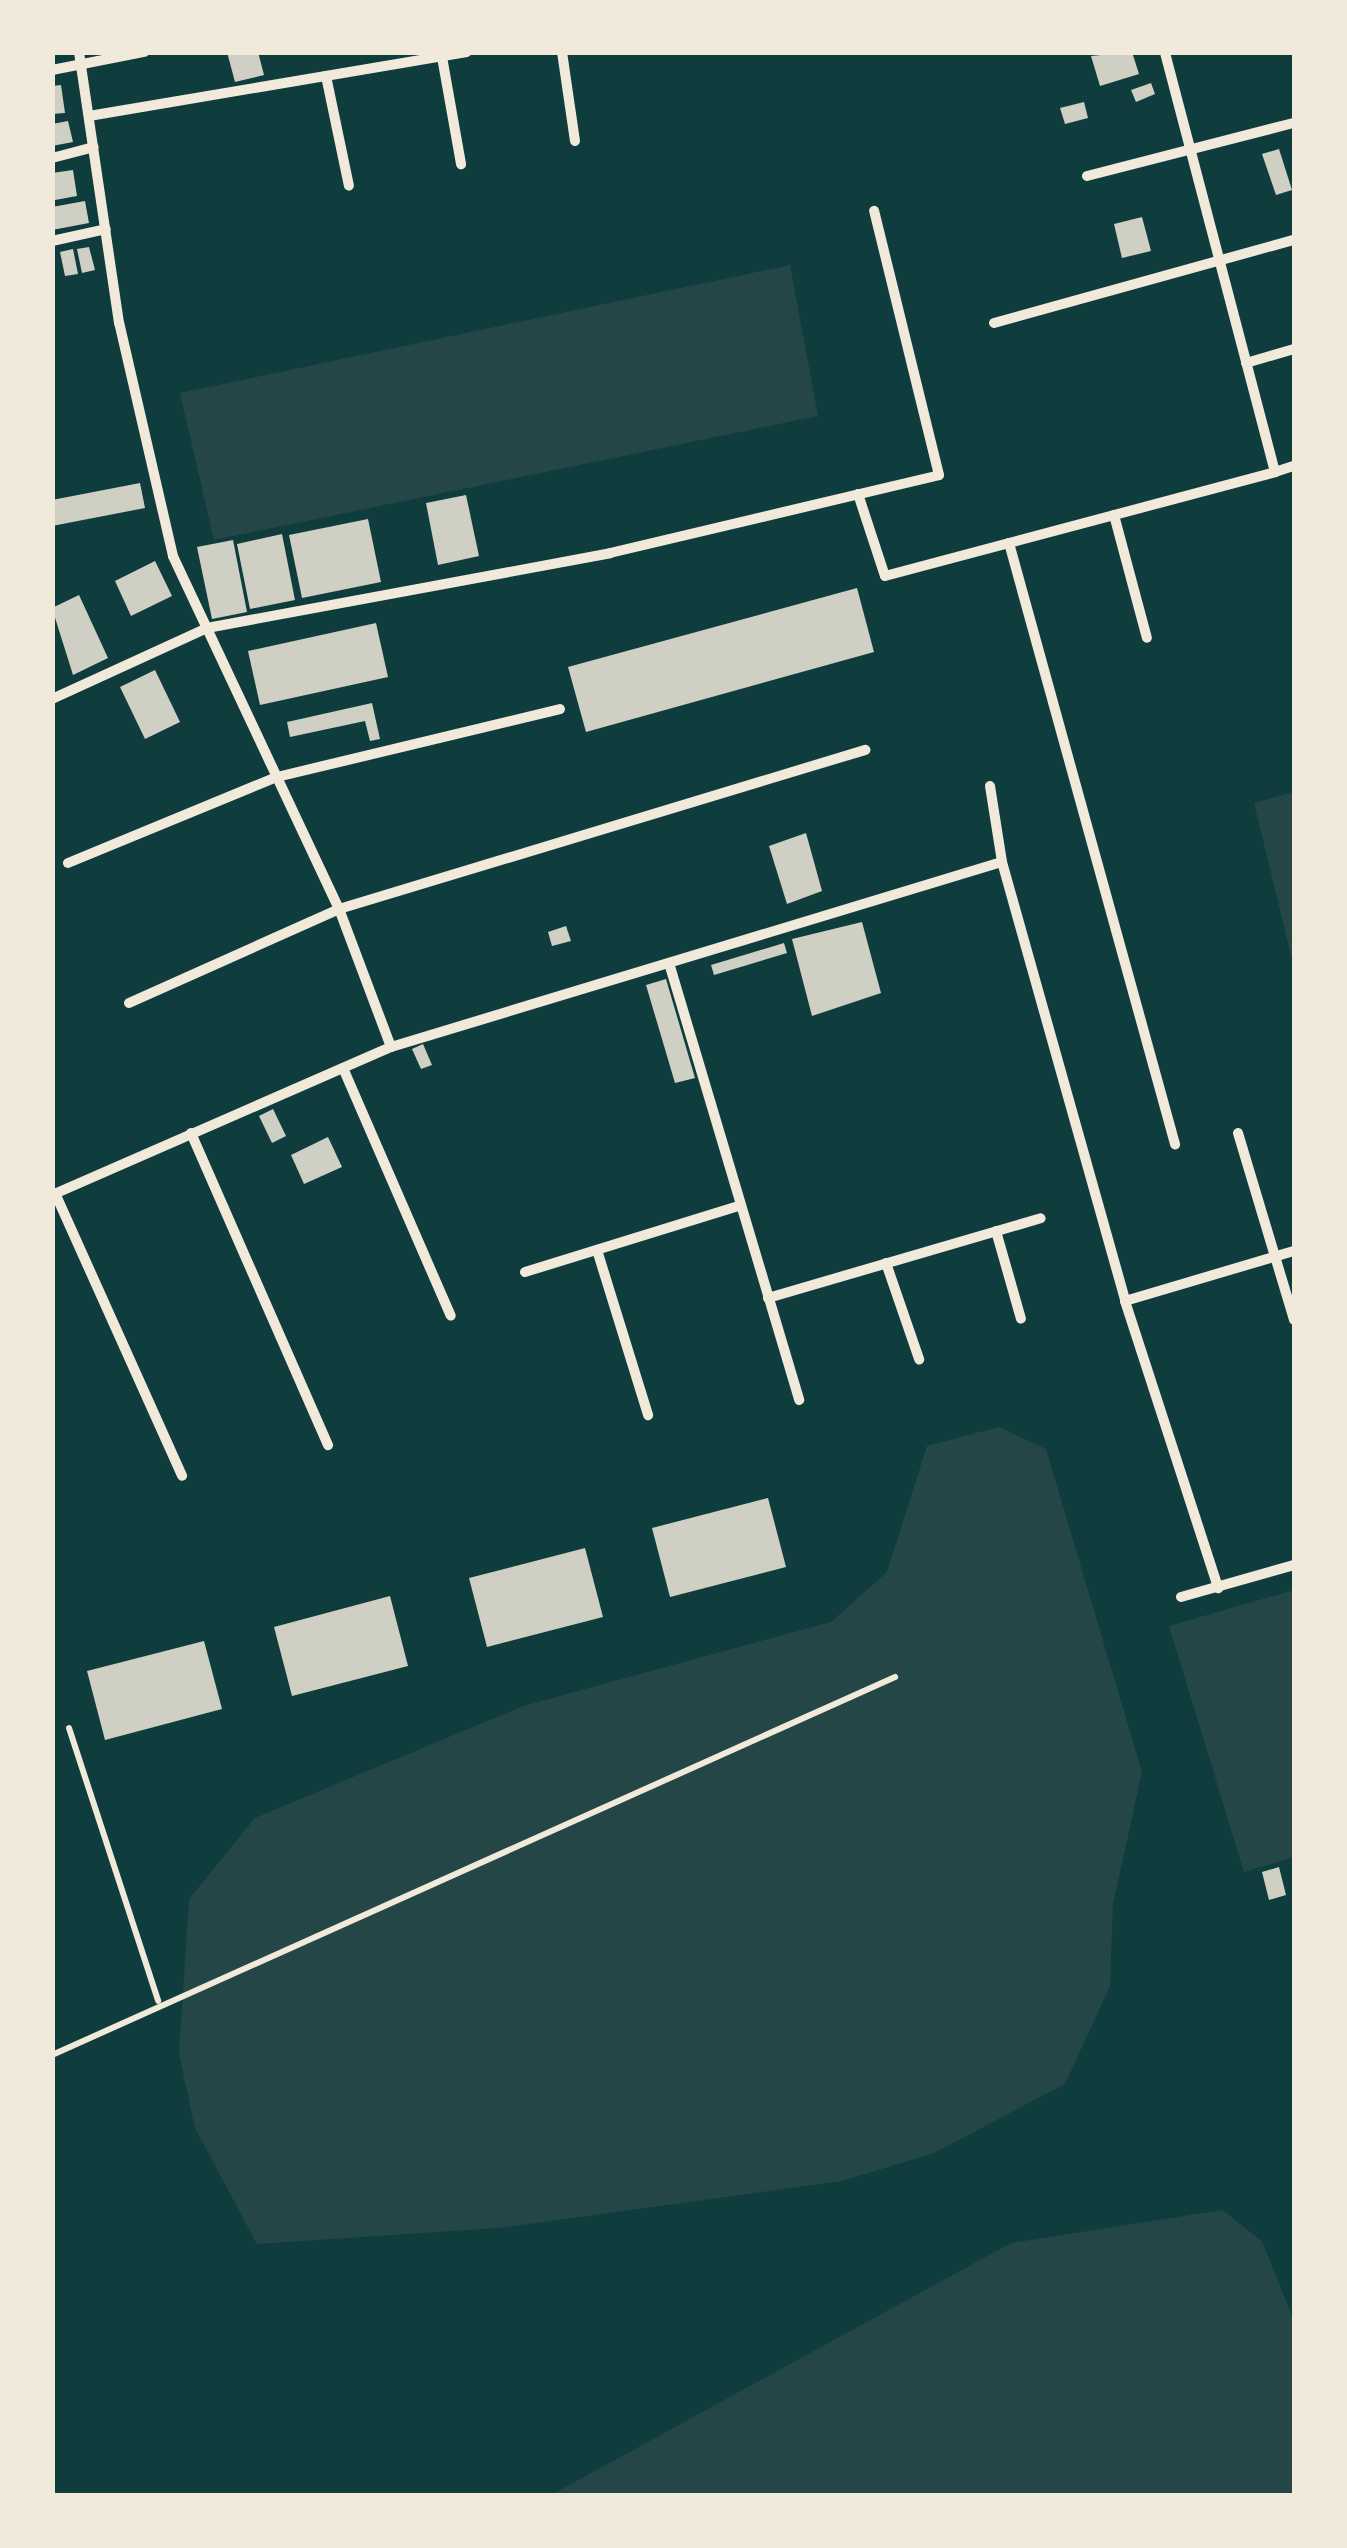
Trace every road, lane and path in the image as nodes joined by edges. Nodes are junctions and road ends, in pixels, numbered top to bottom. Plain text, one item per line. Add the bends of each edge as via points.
1 (79, 52) edge
2 (144, 52) edge
3 (466, 52) edge
4 (562, 52) edge
5 (1165, 52) edge
6 (442, 57) junction
7 (82, 66) junction
8 (52, 70) edge
9 (326, 76) junction
10 (89, 116) junction
11 (1294, 123) edge
12 (575, 141) dead end
13 (94, 147) junction
14 (1191, 152) junction
15 (52, 158) edge
16 (461, 164) dead end
17 (1087, 176) dead end
18 (349, 186) dead end
19 (874, 211) dead end
20 (106, 229) junction
21 (1294, 240) edge
22 (52, 241) edge
23 (1220, 260) junction
24 (994, 323) dead end
25 (1294, 349) edge
26 (1246, 363) junction
27 (1294, 466) edge
28 (1275, 472) junction
29 (858, 494) junction
30 (1114, 514) junction
31 (1008, 543) junction
32 (207, 628) junction
33 (1147, 638) dead end
34 (52, 699) edge
35 (560, 709) dead end
36 (865, 750) dead end
37 (276, 777) junction
38 (990, 786) dead end
39 (1002, 862) junction
40 (68, 863) dead end
41 (339, 909) junction
42 (669, 962) junction
43 (129, 1003) dead end
44 (391, 1047) junction
45 (343, 1068) junction
46 (190, 1133) junction
47 (1238, 1134) dead end
48 (1176, 1144) dead end
49 (54, 1194) edge
50 (741, 1206) junction
51 (1041, 1218) dead end
52 (996, 1231) junction
53 (597, 1250) junction
54 (1294, 1251) edge
55 (1274, 1258) junction
56 (886, 1264) junction
57 (525, 1272) dead end
58 (768, 1298) junction
59 (1125, 1301) junction
60 (450, 1316) dead end
61 (1021, 1320) dead end
62 (1294, 1320) edge
63 (919, 1359) dead end
64 (799, 1400) dead end
65 (648, 1416) dead end
66 (328, 1446) dead end
67 (182, 1476) dead end
68 (1294, 1565) edge
69 (1218, 1588) junction
70 (1181, 1596) dead end
71 (895, 1678) dead end
72 (70, 1728) dead end
73 (158, 2001) junction
74 (52, 2056) edge

1 - 7 street
2 - 7 street
3 - 6 street
4 - 12 street
5 - 14 street
6 - 9 street
6 - 16 street
7 - 8 street
7 - 10 street
9 - 10 street
9 - 18 street
10 - 13 street
11 - 14 street
13 - 15 street
13 - 20 street
14 - 17 street
14 - 23 street
19 - 29 street via 938,475
20 - 22 street
20 - 32 street via 173,556
21 - 23 street
23 - 24 street
23 - 26 street
25 - 26 street
26 - 28 street
27 - 28 street
28 - 30 street
29 - 31 street via 884,576
29 - 32 street via 610,553
30 - 31 street
30 - 33 street
31 - 48 street
32 - 34 street
32 - 37 street
35 - 37 street
36 - 41 street
37 - 40 street
37 - 41 street
38 - 39 street
39 - 42 street
39 - 59 street
41 - 43 street
41 - 44 street
42 - 44 street
42 - 50 street
44 - 45 street
45 - 46 street
45 - 60 street
46 - 49 street
46 - 66 street
47 - 55 street
49 - 67 street
50 - 53 street
50 - 58 street
51 - 52 street
52 - 56 street
52 - 61 street
53 - 57 street
53 - 65 street
54 - 55 street
55 - 59 street
55 - 62 street
56 - 58 street
56 - 63 street
58 - 64 street
59 - 69 street
68 - 69 street
69 - 70 street
71 - 73 lane
72 - 73 lane
73 - 74 lane

